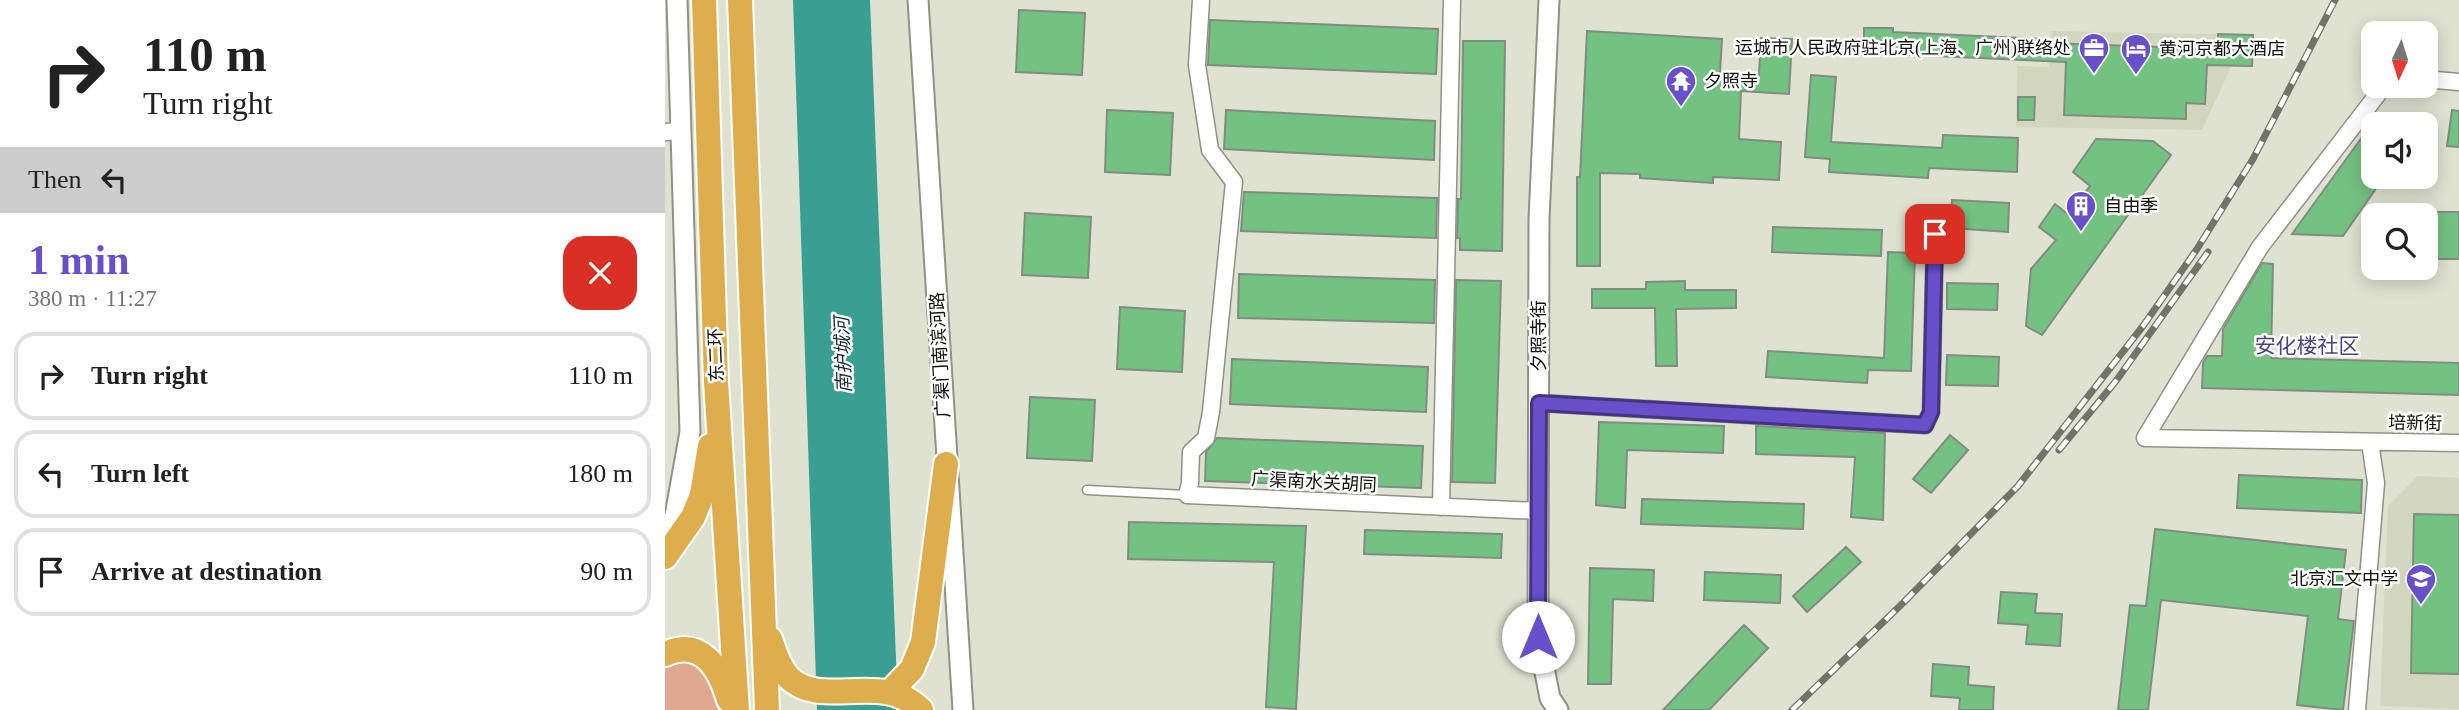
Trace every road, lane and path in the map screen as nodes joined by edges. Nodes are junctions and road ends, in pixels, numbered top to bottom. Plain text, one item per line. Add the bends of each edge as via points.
1 (677, 0) edge
2 (704, 0) edge
3 (740, 0) edge
4 (918, 0) edge
5 (1201, 0) edge
6 (1452, 0) edge
7 (1549, 0) edge
8 (2438, 80) edge
9 (2459, 82) edge
10 (2375, 98) edge
11 (673, 132) edge
12 (1935, 234) dead end
13 (716, 382) junction
14 (1539, 403) junction
15 (2370, 442) junction
16 (2459, 443) edge
17 (946, 464) junction
18 (1087, 490) dead end
19 (1187, 495) junction
20 (1441, 507) junction
21 (1539, 511) junction
22 (665, 531) edge
23 (665, 558) edge
24 (763, 619) junction
25 (665, 654) edge
26 (890, 692) junction
27 (820, 694) junction
28 (731, 710) edge
29 (737, 710) edge
30 (767, 710) edge
31 (800, 710) edge
32 (921, 710) edge
33 (963, 710) edge
34 (1557, 710) edge
35 (2357, 710) edge

1 - 11 street
2 - 13 highway, 东二环
3 - 24 highway
4 - 17 street, 广渠门南滨河路
5 - 19 street via 1196,65 1210,150 1234,182 1211,412 1206,438 1191,452
6 - 20 street
7 - 14 street, 夕照寺街 via 1539,219
8 - 9 street
10 - 15 street, 培新街 via 2260,247 2145,438
11 - 22 street via 690,432 675,516
12 - 14 street via 1931,412 1925,425
13 - 23 highway via 702,495
13 - 29 highway, 东二环
14 - 21 street, 夕照寺街
15 - 16 street, 培新街
15 - 35 street via 2377,483
17 - 26 highway via 923,642 912,669
17 - 33 street, 广渠门南滨河路
18 - 19 lane, 广渠南水关胡同
19 - 20 street, 广渠南水关胡同
20 - 21 street, 广渠南水关胡同
21 - 34 street, 夕照寺街 via 1538,637 1550,698
24 - 27 highway via 789,679 800,689
24 - 30 highway
25 - 28 highway via 676,649 704,655 716,668
26 - 27 highway
26 - 32 highway
27 - 31 highway

